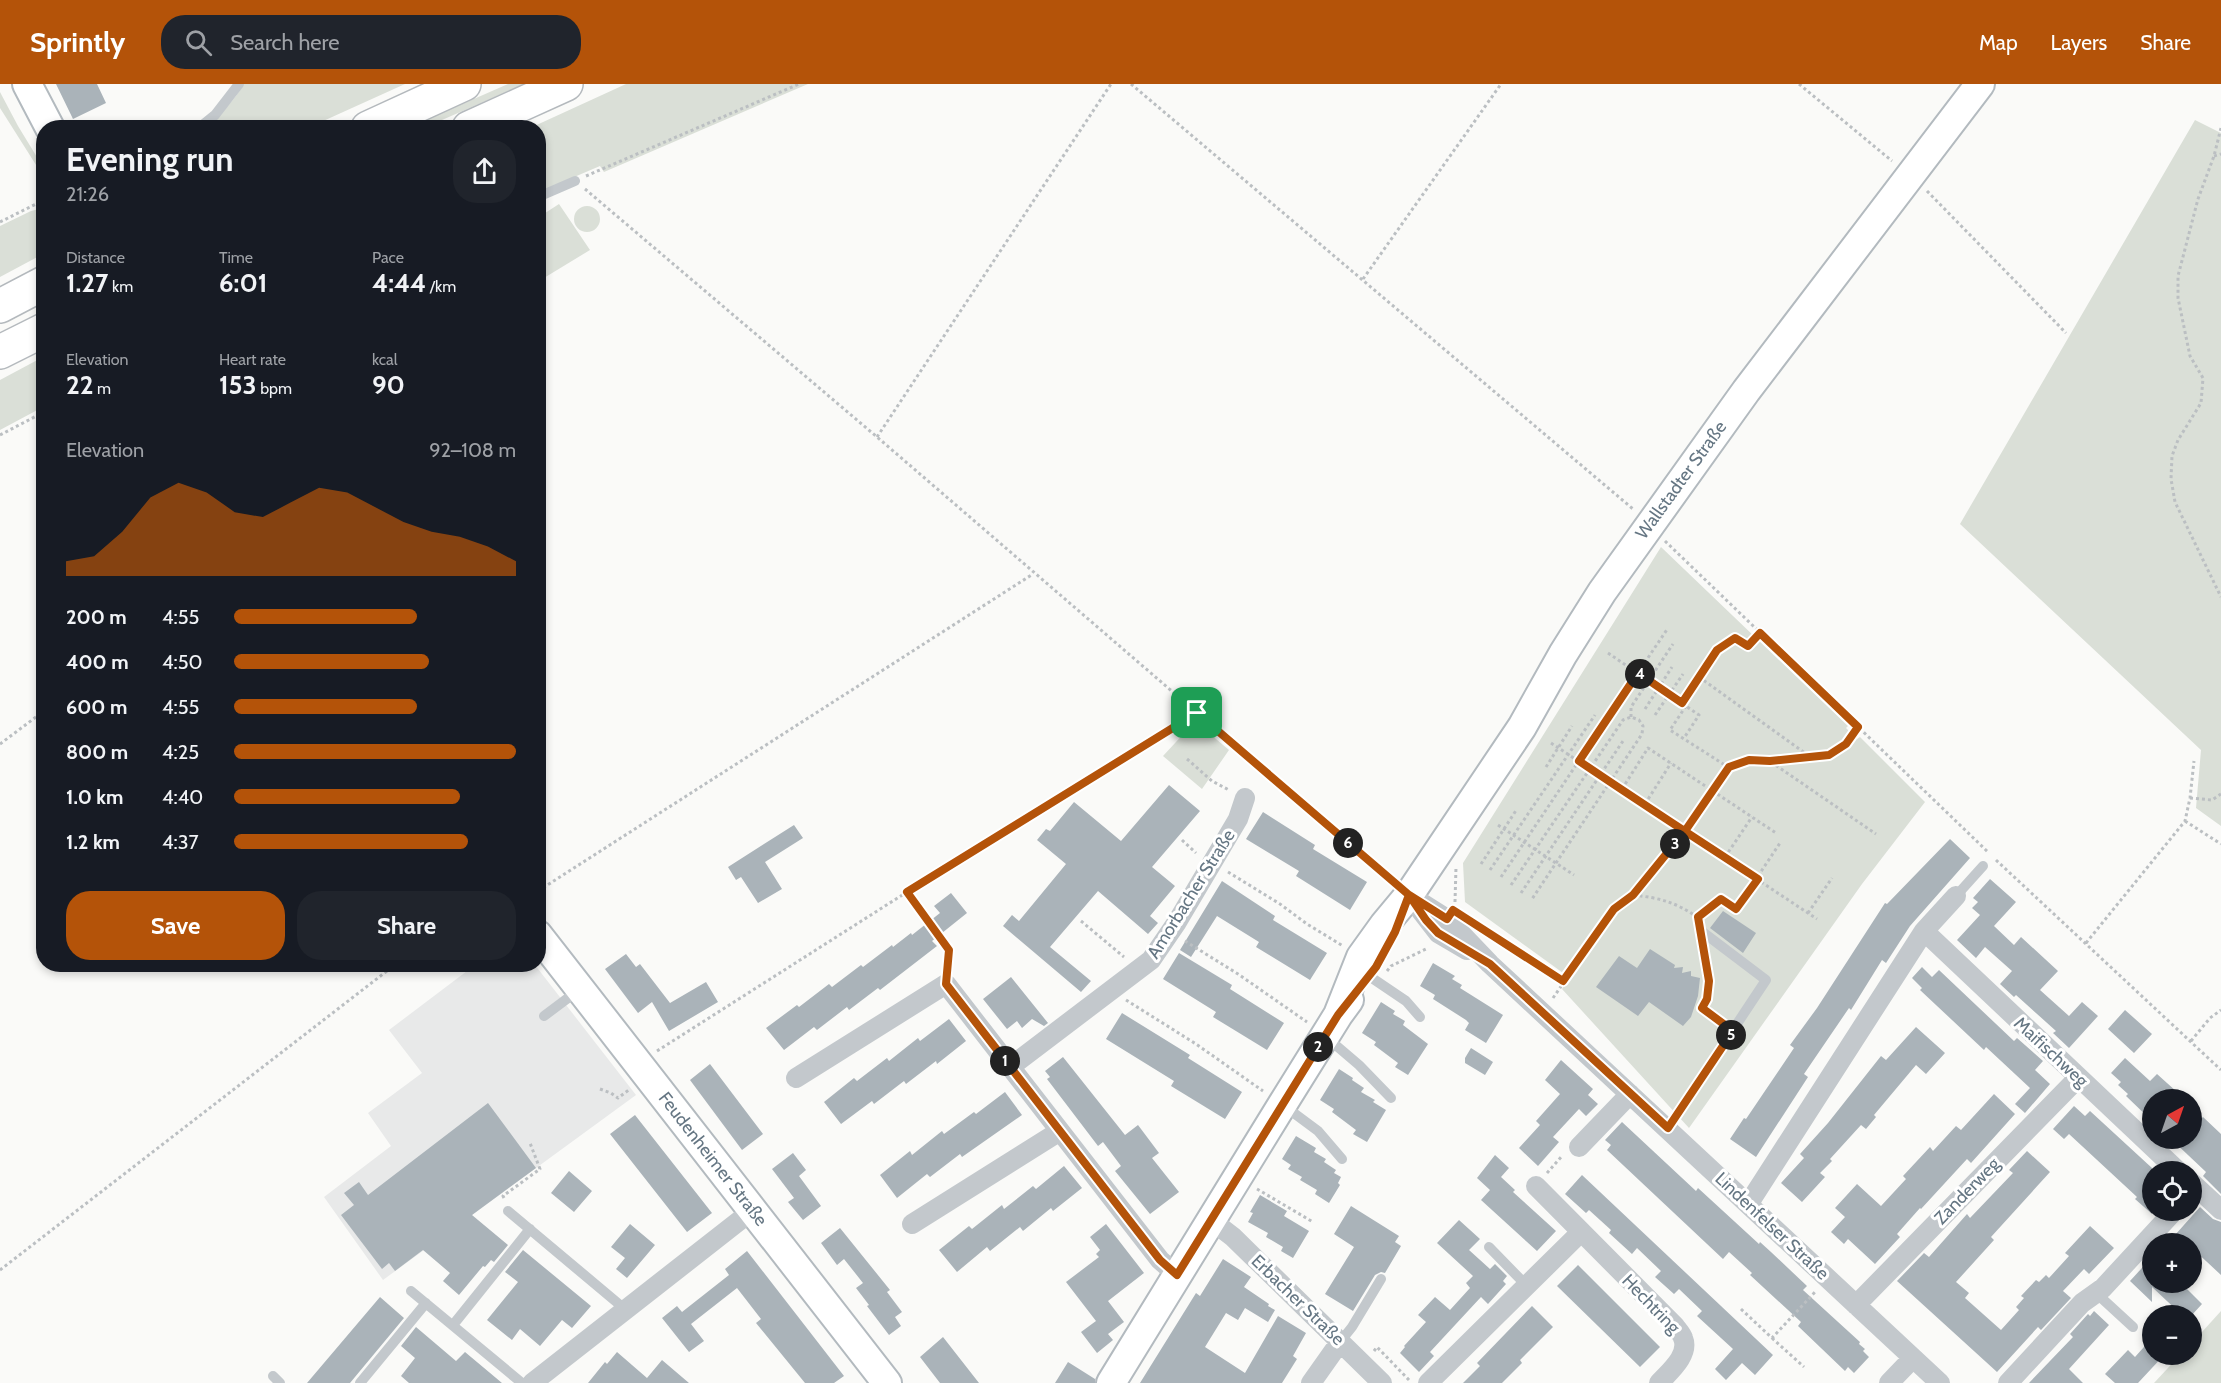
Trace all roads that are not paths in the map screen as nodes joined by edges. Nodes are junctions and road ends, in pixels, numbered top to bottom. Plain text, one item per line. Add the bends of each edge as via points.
1 (27, 84) edge
2 (239, 84) edge
3 (464, 84) edge
4 (566, 84) edge
5 (1980, 84) edge
6 (46, 120) edge
7 (209, 120) edge
8 (385, 120) edge
9 (487, 120) edge
10 (575, 181) road end
11 (546, 194) edge
12 (36, 288) edge
13 (0, 306) edge
14 (36, 334) edge
15 (0, 352) edge
16 (1278, 783) road end
17 (1245, 798) road end
18 (1983, 866) dead end
19 (1409, 895) junction
20 (1956, 896) joint
21 (1700, 930) road end
22 (1924, 931) junction
23 (546, 945) edge
24 (1490, 964) junction
25 (1369, 976) junction
26 (580, 989) junction
27 (544, 1016) dead end
28 (1420, 1017) dead end
29 (1331, 1025) junction
30 (1010, 1067) junction
31 (796, 1078) dead end
32 (2078, 1078) junction
33 (1630, 1094) junction
34 (1391, 1098) dead end
35 (1282, 1105) junction
36 (1668, 1128) junction
37 (1060, 1131) junction
38 (1579, 1147) road end
39 (1342, 1159) dead end
40 (2167, 1161) edge
41 (1536, 1186) road end
42 (2202, 1195) edge
43 (1749, 1203) junction
44 (753, 1210) junction
45 (2221, 1210) edge
46 (508, 1211) dead end
47 (1211, 1220) junction
48 (2165, 1221) edge
49 (912, 1224) dead end
50 (530, 1229) junction
51 (1581, 1232) junction
52 (1489, 1247) dead end
53 (1177, 1275) junction
54 (1381, 1279) dead end
55 (1526, 1285) junction
56 (411, 1291) dead end
57 (2096, 1293) junction
58 (426, 1303) junction
59 (1856, 1305) junction
60 (626, 1310) junction
61 (453, 1325) junction
62 (2133, 1327) dead end
63 (1340, 1342) junction
64 (1913, 1358) junction
65 (360, 1383) edge
66 (522, 1383) edge
67 (532, 1383) edge
68 (887, 1383) edge
69 (1111, 1383) edge
70 (1311, 1383) edge
71 (1382, 1383) edge
72 (1428, 1383) edge
73 (1659, 1383) edge
74 (1890, 1383) edge
75 (1940, 1383) edge
76 (2008, 1383) edge

1 - 6 main road
2 - 7 lane
3 - 8 highway
4 - 9 highway
5 - 19 main road, Wallstadter Straße via 1746,391 1654,529 1587,615 1522,727
10 - 11 lane
12 - 13 highway
14 - 15 highway
16 - 19 lane
17 - 30 street, Amorbacher Straße via 1238,819 1151,960
18 - 20 lane
19 - 24 street, Lindenfelser Straße via 1447,919
19 - 24 street, Lindenfelser Straße via 1438,933
19 - 25 main road, Wallstadter Straße via 1395,932
19 - 29 main road, Wallstadter Straße via 1361,957
20 - 22 street
21 - 36 lane via 1766,980
22 - 32 street, Maifischweg
22 - 43 street
23 - 26 main road, Feudenheimer Straße
24 - 33 street, Lindenfelser Straße
25 - 28 lane via 1406,1001
25 - 29 main road, Wallstadter Straße
26 - 27 lane
26 - 44 main road, Feudenheimer Straße
29 - 34 lane via 1359,1065
29 - 35 main road, Wallstadter Straße
30 - 31 street via 946,984
30 - 37 street
32 - 40 street, Maifischweg
32 - 59 street, Zanderweg
33 - 36 street, Lindenfelser Straße
33 - 38 street
35 - 39 lane via 1318,1131
35 - 47 main road, Wallstadter Straße
36 - 43 street, Lindenfelser Straße
37 - 49 street
37 - 53 street via 1160,1260
41 - 51 street, Hechtring
42 - 45 street
43 - 59 street, Lindenfelser Straße
44 - 60 street
44 - 68 main road, Feudenheimer Straße
46 - 50 lane
47 - 53 main road, Wallstadter Straße
47 - 63 street, Erbacher Straße
48 - 57 street
50 - 60 lane
50 - 61 lane
51 - 55 street
51 - 73 street, Hechtring via 1684,1338 1684,1351
52 - 55 lane
53 - 69 main road, Wallstadter Straße
54 - 63 lane
55 - 72 street
56 - 58 lane
57 - 62 lane
57 - 76 street via 2082,1303
58 - 61 lane
58 - 65 lane
59 - 64 street, Lindenfelser Straße
60 - 67 street
61 - 66 lane
63 - 70 street
63 - 71 street, Erbacher Straße
64 - 74 street
64 - 75 street, Lindenfelser Straße

